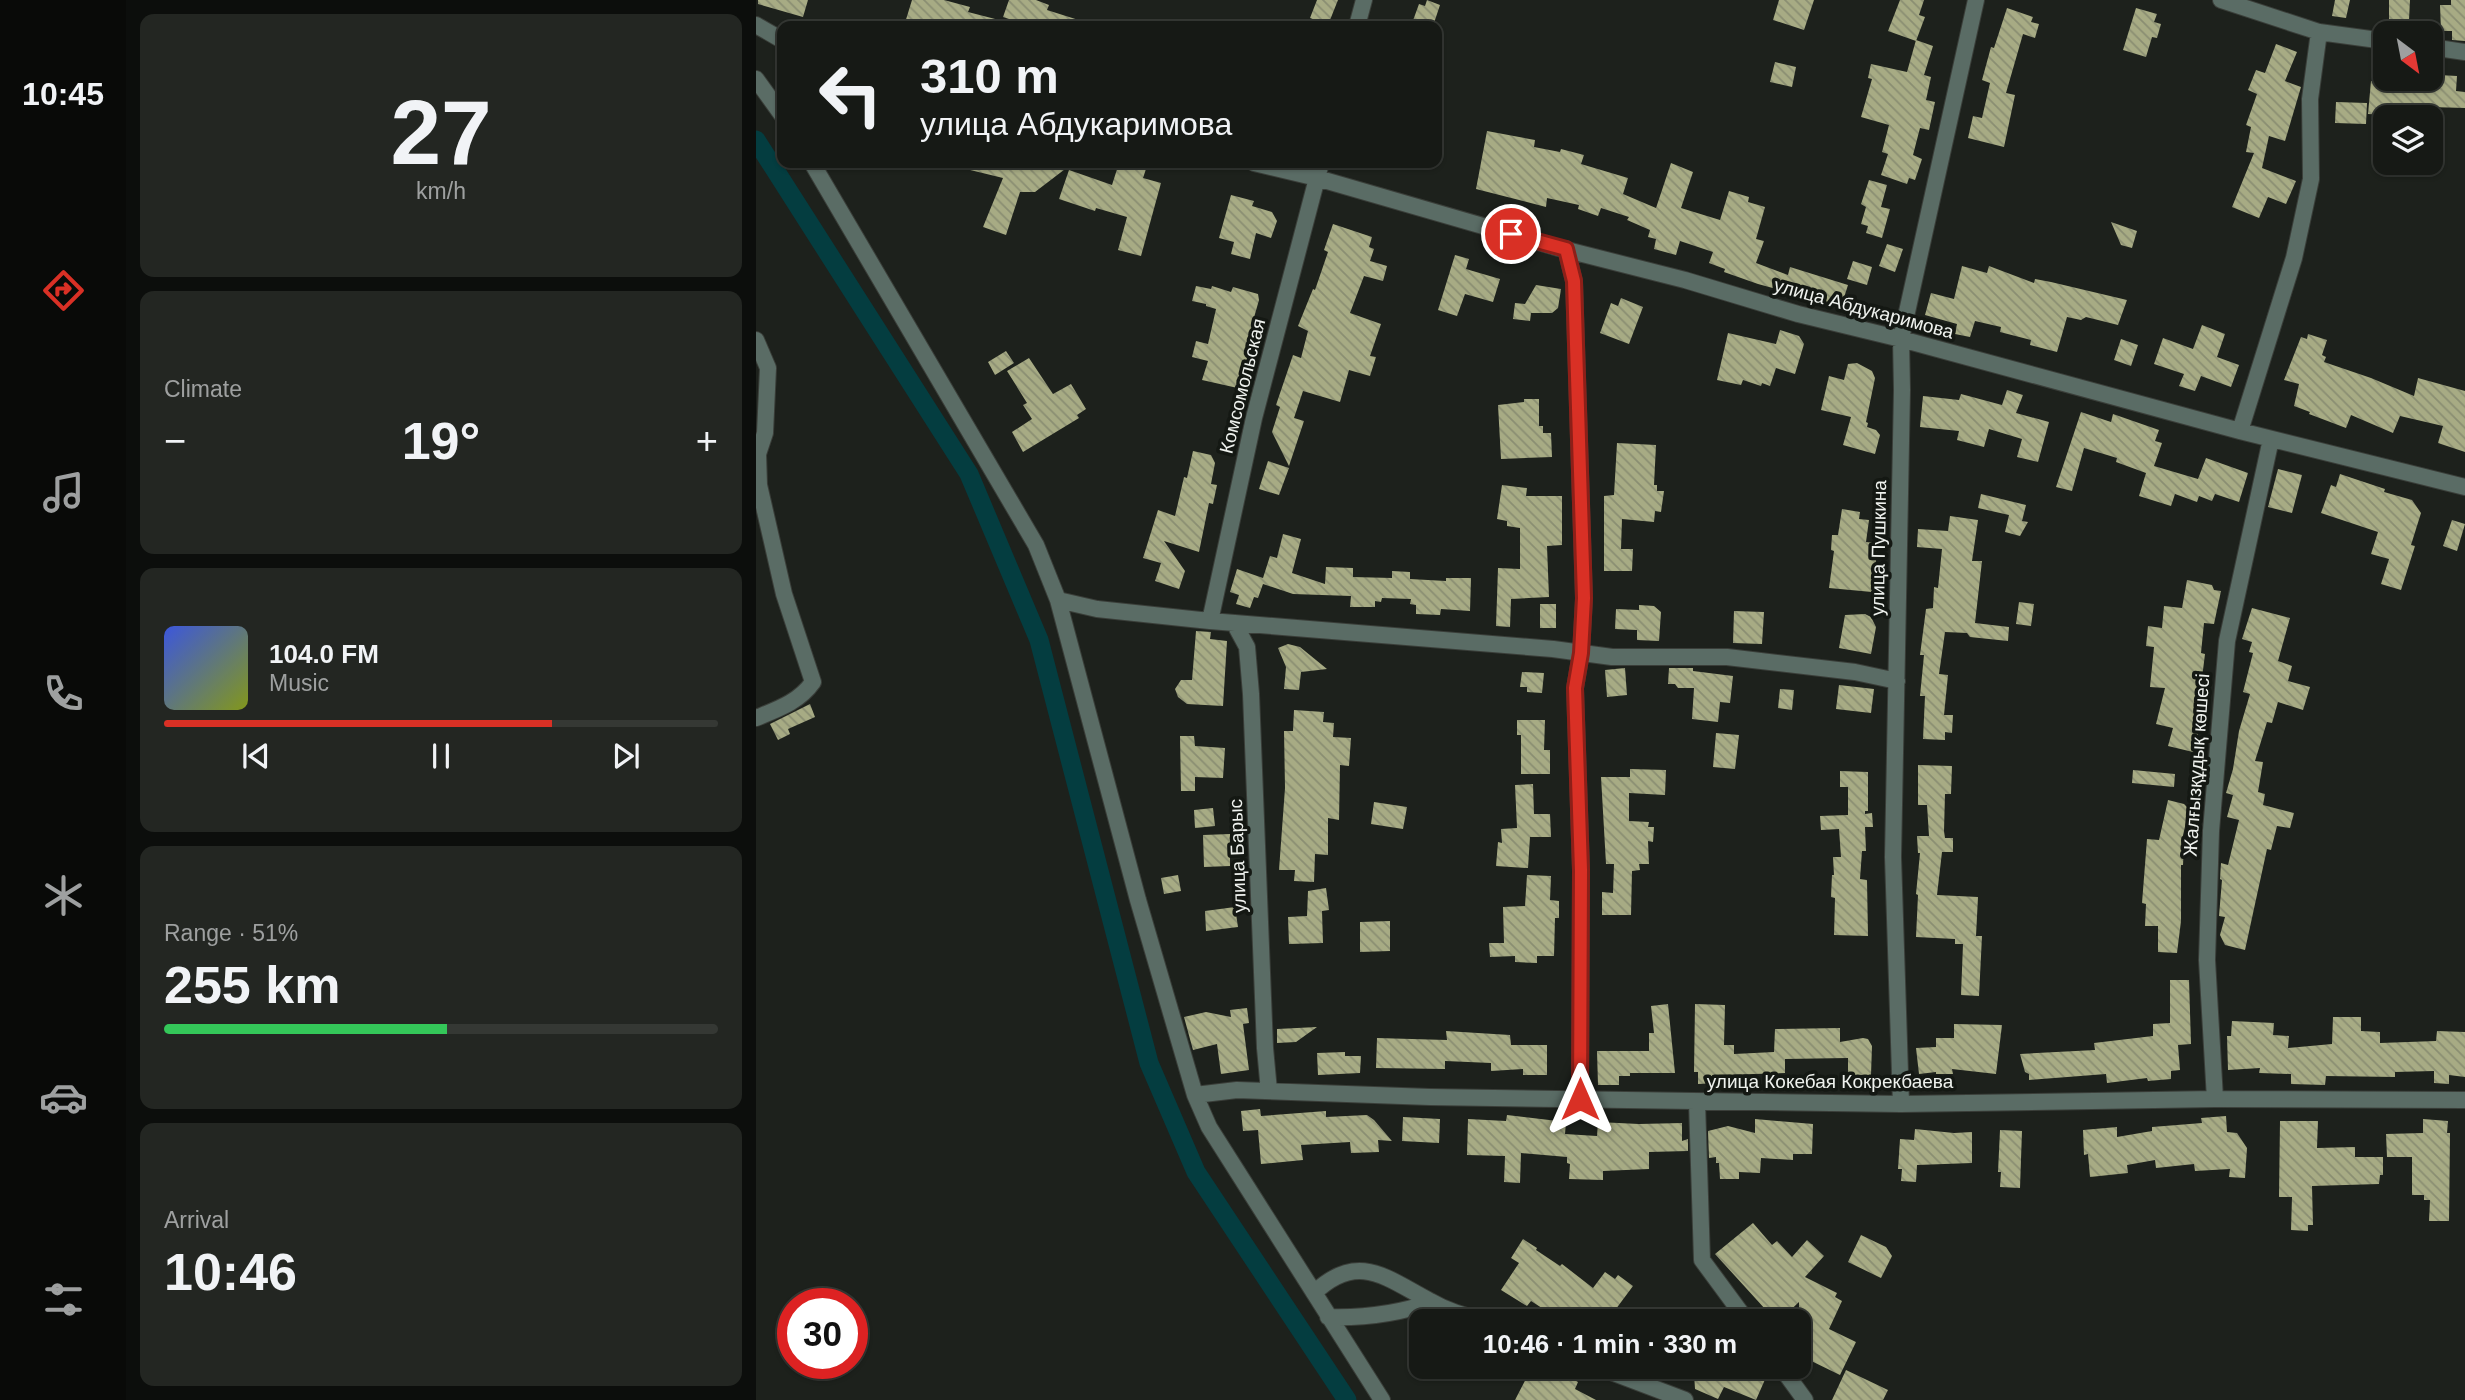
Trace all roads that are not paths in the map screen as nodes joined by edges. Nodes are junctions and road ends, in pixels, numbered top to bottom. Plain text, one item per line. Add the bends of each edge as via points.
1 (1364, 0) edge
2 (1976, 0) edge
3 (2221, 0) edge
4 (1358, 21) edge
5 (756, 25) edge
6 (2319, 32) junction
7 (777, 37) edge
8 (2373, 39) edge
9 (2443, 49) edge
10 (2465, 52) edge
11 (756, 79) edge
12 (777, 108) edge
13 (815, 168) edge
14 (1300, 168) edge
15 (1319, 170) edge
16 (1566, 249) junction
17 (1901, 339) junction
18 (756, 340) edge
19 (2240, 431) junction
20 (2271, 439) junction
21 (2465, 487) edge
22 (1058, 600) junction
23 (1210, 621) junction
24 (1234, 623) junction
25 (1581, 653) junction
26 (1897, 681) junction
27 (756, 718) edge
28 (1269, 1091) junction
29 (1195, 1095) junction
30 (1580, 1099) junction
31 (2216, 1099) junction
32 (2465, 1100) edge
33 (1697, 1102) junction
34 (1901, 1104) junction
35 (1314, 1293) junction
36 (1431, 1302) junction
37 (1451, 1309) edge
38 (1738, 1309) edge
39 (1328, 1317) junction
40 (1630, 1379) edge
41 (1790, 1379) edge
42 (1382, 1400) edge
43 (1685, 1400) edge
44 (1805, 1400) edge

1 - 4 street
2 - 17 street, улица Пушкина
3 - 6 street
5 - 7 street
6 - 8 street
6 - 19 street via 2310,99 2311,179 2294,258
9 - 10 street
11 - 12 street
13 - 22 street via 1036,545
14 - 15 street, улица Абдукаримова
15 - 16 street, улица Абдукаримова
15 - 23 street, Комсомольская via 1254,418
16 - 17 street, улица Абдукаримова
16 - 25 street via 1574,281 1584,598
17 - 19 street, улица Абдукаримова
17 - 26 street, улица Пушкина
18 - 27 street via 768,368 759,485 784,594 813,681 805,694
19 - 20 street, улица Абдукаримова
20 - 21 street, улица Абдукаримова
20 - 31 street, Жалғызқұдық көшесі via 2227,641 2211,831 2207,960
22 - 23 street
22 - 29 street
23 - 24 street
24 - 25 street
24 - 28 street, улица Барыс via 1247,647 1251,694
25 - 26 street via 1727,657
25 - 30 street via 1575,688 1581,870
26 - 34 street, улица Пушкина via 1893,857
28 - 29 street, улица Кокебая Кокрекбаева
28 - 30 street, улица Кокебая Кокрекбаева
29 - 35 street via 1209,1127
30 - 33 street, улица Кокебая Кокрекбаева
31 - 32 street, улица Кокебая Кокрекбаева
31 - 34 street, улица Кокебая Кокрекбаева
33 - 34 street, улица Кокебая Кокрекбаева
33 - 38 street via 1702,1260
35 - 36 street via 1345,1272 1364,1271 1388,1277
35 - 39 street
36 - 37 street
36 - 39 street via 1362,1318
39 - 42 street
40 - 43 street
41 - 44 street

